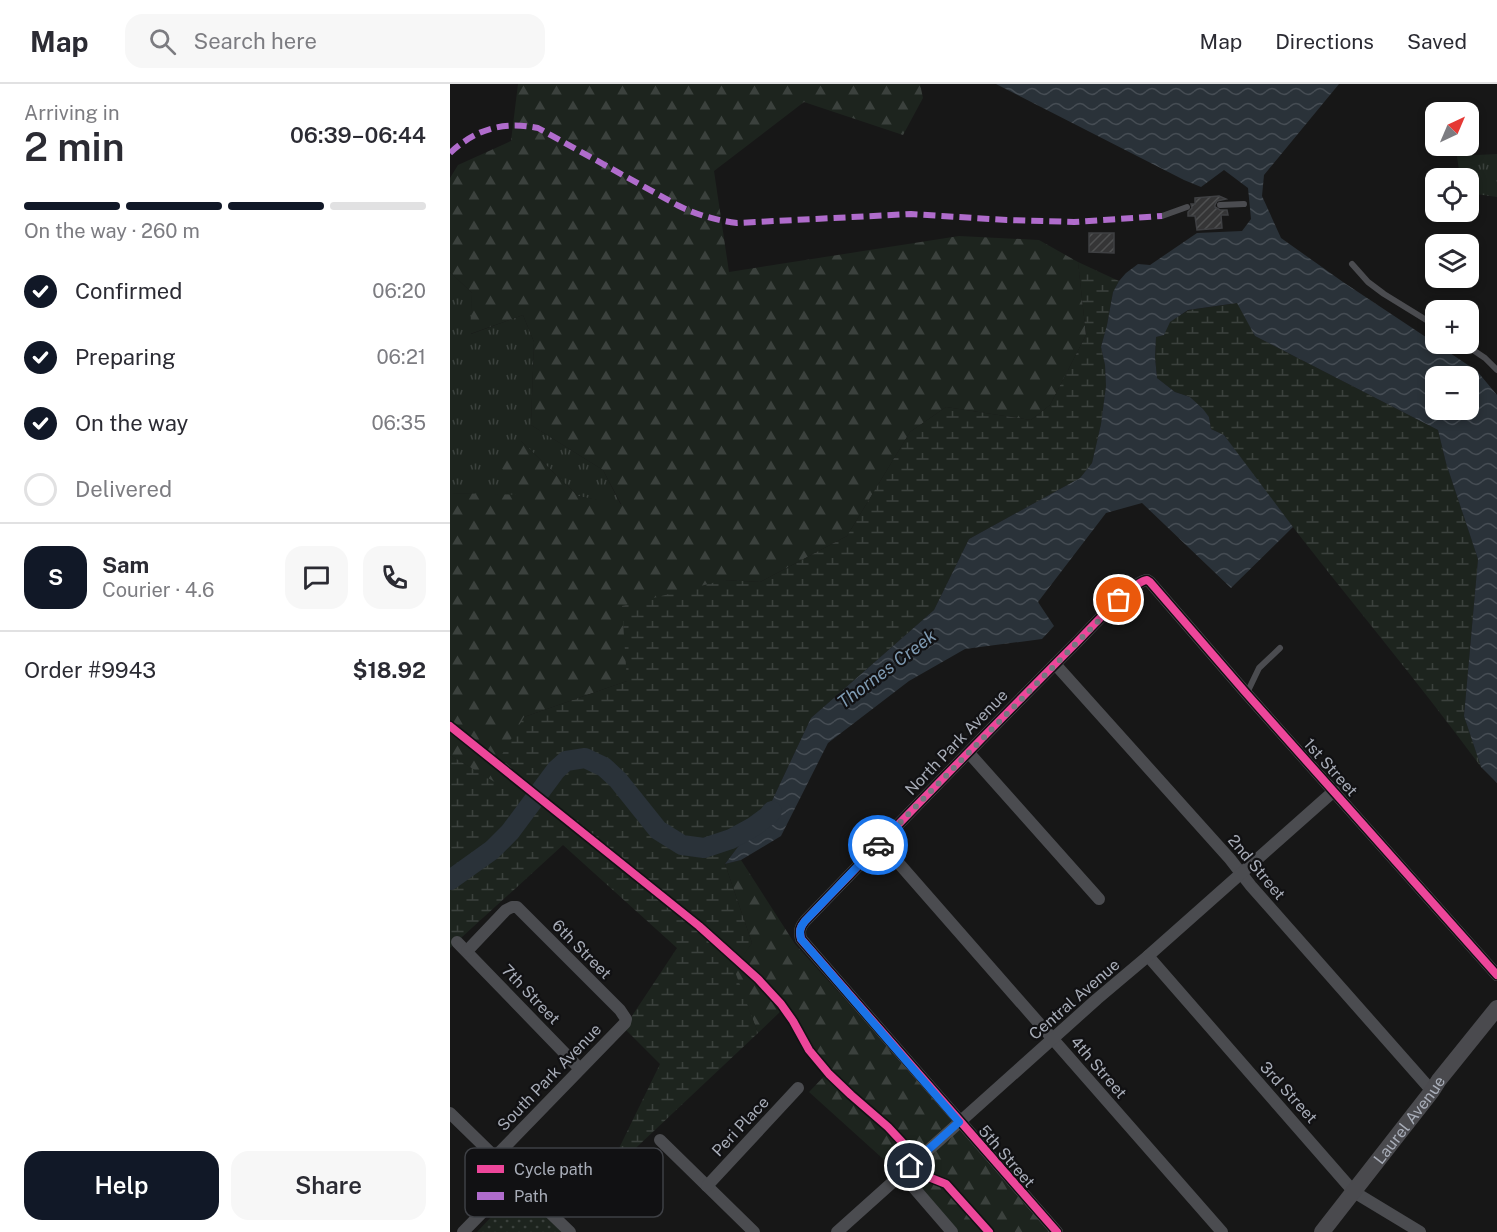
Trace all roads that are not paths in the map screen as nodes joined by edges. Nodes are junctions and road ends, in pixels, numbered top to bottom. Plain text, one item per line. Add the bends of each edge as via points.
1 (1244, 204) dead end
2 (1220, 205) dead end
3 (1187, 207) dead end
4 (1162, 216) dead end
5 (1352, 264) dead end
6 (1425, 319) edge
7 (1479, 354) edge
8 (1497, 370) edge
9 (1144, 580) joint
10 (1280, 648) dead end
11 (1055, 664) junction
12 (1246, 693) junction
13 (969, 753) junction
14 (1334, 791) junction
15 (881, 843) junction
16 (1241, 874) junction
17 (1099, 899) dead end
18 (799, 933) joint
19 (457, 942) dead end
20 (467, 951) junction
21 (1148, 956) junction
22 (1497, 975) edge
23 (1497, 1008) edge
24 (626, 1019) joint
25 (1053, 1039) junction
26 (580, 1069) junction
27 (798, 1088) dead end
28 (1432, 1092) junction
29 (450, 1113) edge
30 (959, 1122) junction
31 (660, 1140) dead end
32 (486, 1148) edge
33 (504, 1148) edge
34 (902, 1174) junction
35 (707, 1186) junction
36 (1354, 1192) junction
37 (478, 1217) edge
38 (554, 1217) edge
39 (463, 1232) edge
40 (570, 1232) edge
41 (754, 1232) edge
42 (837, 1232) edge
43 (952, 1232) edge
44 (1057, 1232) edge
45 (1222, 1232) edge
46 (1322, 1232) edge
47 (1420, 1232) edge

1 - 2 lane
3 - 4 lane
5 - 6 lane via 1368,282
7 - 8 lane
9 - 11 street, North Park Avenue
9 - 12 street, 1st Street via 1150,582
10 - 12 lane via 1258,668
11 - 13 street, North Park Avenue
11 - 16 street, 2nd Street
12 - 14 street, 1st Street
13 - 15 street, North Park Avenue
13 - 17 street
14 - 16 street, Central Avenue
14 - 22 street, 1st Street
15 - 18 street, North Park Avenue via 805,921
15 - 25 street, 4th Street
16 - 21 street, Central Avenue
16 - 28 street, 2nd Street
18 - 30 street, 5th Street
19 - 20 street, 7th Street
20 - 24 street, 6th Street via 506,910 520,909
20 - 26 street, 7th Street
21 - 25 street, Central Avenue
21 - 36 street, 3rd Street
23 - 28 street, Laurel Avenue
24 - 26 street, South Park Avenue
25 - 30 street, Central Avenue
25 - 45 street, 4th Street
26 - 33 street, South Park Avenue
27 - 35 street, Peri Place
28 - 36 street, Laurel Avenue
29 - 32 street
30 - 34 street, Central Avenue
30 - 44 street, 5th Street
31 - 35 street
34 - 42 street, Central Avenue
34 - 43 street
35 - 41 street
36 - 46 street, Laurel Avenue
36 - 47 street, 3rd Street
37 - 39 street
38 - 40 street

